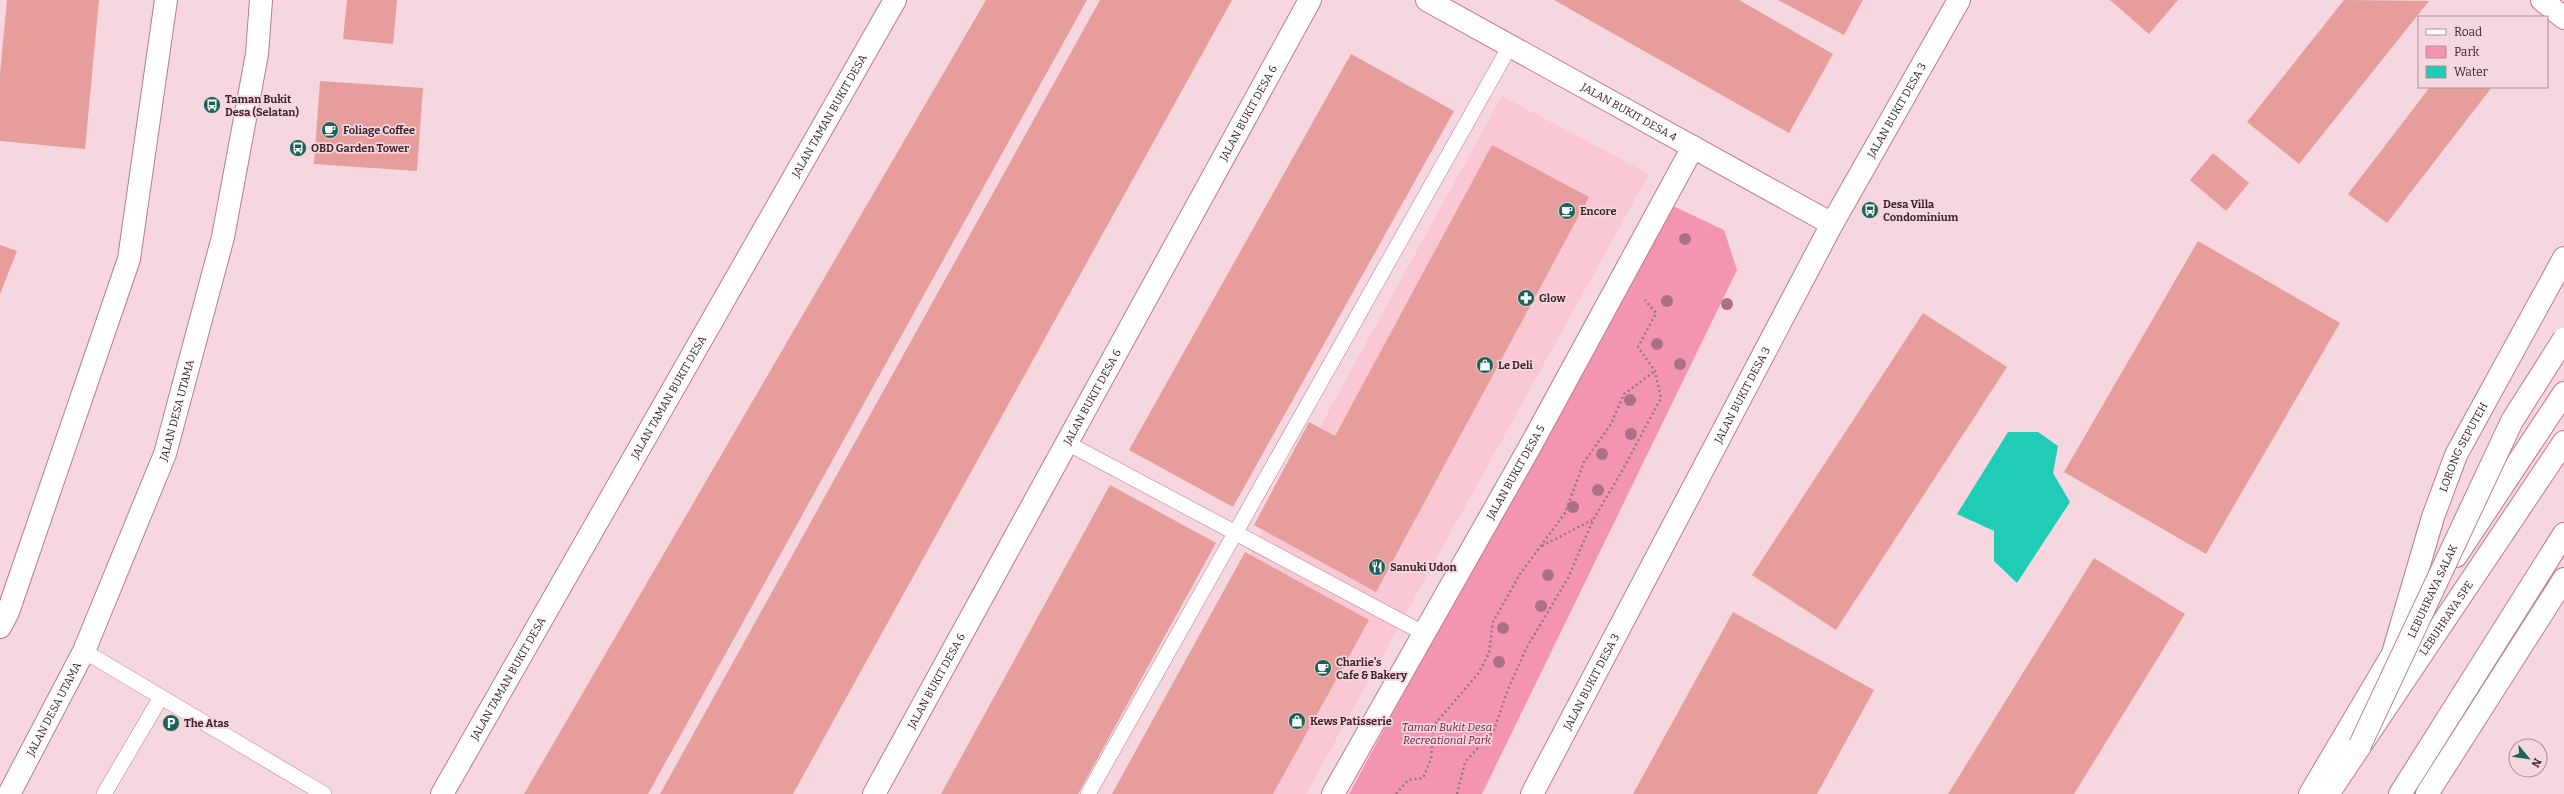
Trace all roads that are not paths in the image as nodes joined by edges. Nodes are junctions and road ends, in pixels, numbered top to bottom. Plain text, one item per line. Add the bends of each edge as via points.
1 (166, 0) edge
2 (261, 0) edge
3 (895, 0) edge
4 (1310, 0) edge
5 (1427, 0) edge
6 (1959, 0) edge
7 (2542, 0) edge
8 (2564, 18) edge
9 (1510, 46) junction
10 (1693, 147) junction
11 (1832, 224) junction
12 (2564, 258) edge
13 (2564, 339) edge
14 (2564, 393) edge
15 (2564, 442) edge
16 (1067, 443) junction
17 (1236, 533) junction
18 (2564, 534) edge
19 (2564, 579) edge
20 (0, 627) edge
21 (1424, 634) junction
22 (2394, 650) junction
23 (84, 651) junction
24 (161, 697) junction
25 (2360, 745) junction
26 (9, 794) edge
27 (104, 794) edge
28 (324, 794) edge
29 (442, 794) edge
30 (874, 794) edge
31 (1088, 794) edge
32 (1333, 794) edge
33 (1532, 794) edge
34 (2310, 794) edge
35 (2328, 794) edge
36 (2400, 794) edge
37 (2427, 794) edge

1 - 20 main road via 129,259 8,612
2 - 23 main road, JALAN DESA UTAMA via 257,54 224,237 171,432 165,454
3 - 29 main road, JALAN TAMAN BUKIT DESA
4 - 16 main road, JALAN BUKIT DESA 6
5 - 9 main road, JALAN BUKIT DESA 4
6 - 11 main road, JALAN BUKIT DESA 3
7 - 8 main road
9 - 10 main road, JALAN BUKIT DESA 4
9 - 17 lane
10 - 11 main road, JALAN BUKIT DESA 4
10 - 21 main road, JALAN BUKIT DESA 5 via 1532,443
11 - 33 main road, JALAN BUKIT DESA 3
12 - 22 main road, LORONG SEPUTEH via 2456,455 2433,517
13 - 25 main road, bridge via 2512,421
14 - 22 main road, LEBUHRAYA SALAK
15 - 25 main road, LEBUHRAYA SPE, bridge
16 - 17 lane
16 - 30 main road, JALAN BUKIT DESA 6
17 - 21 lane
17 - 31 lane
18 - 36 main road
19 - 37 main road
21 - 32 main road, JALAN BUKIT DESA 5
22 - 34 main road, LEBUHRAYA SALAK
23 - 24 lane
23 - 26 main road, JALAN DESA UTAMA
24 - 27 lane
24 - 28 lane
25 - 35 main road, LEBUHRAYA SPE

